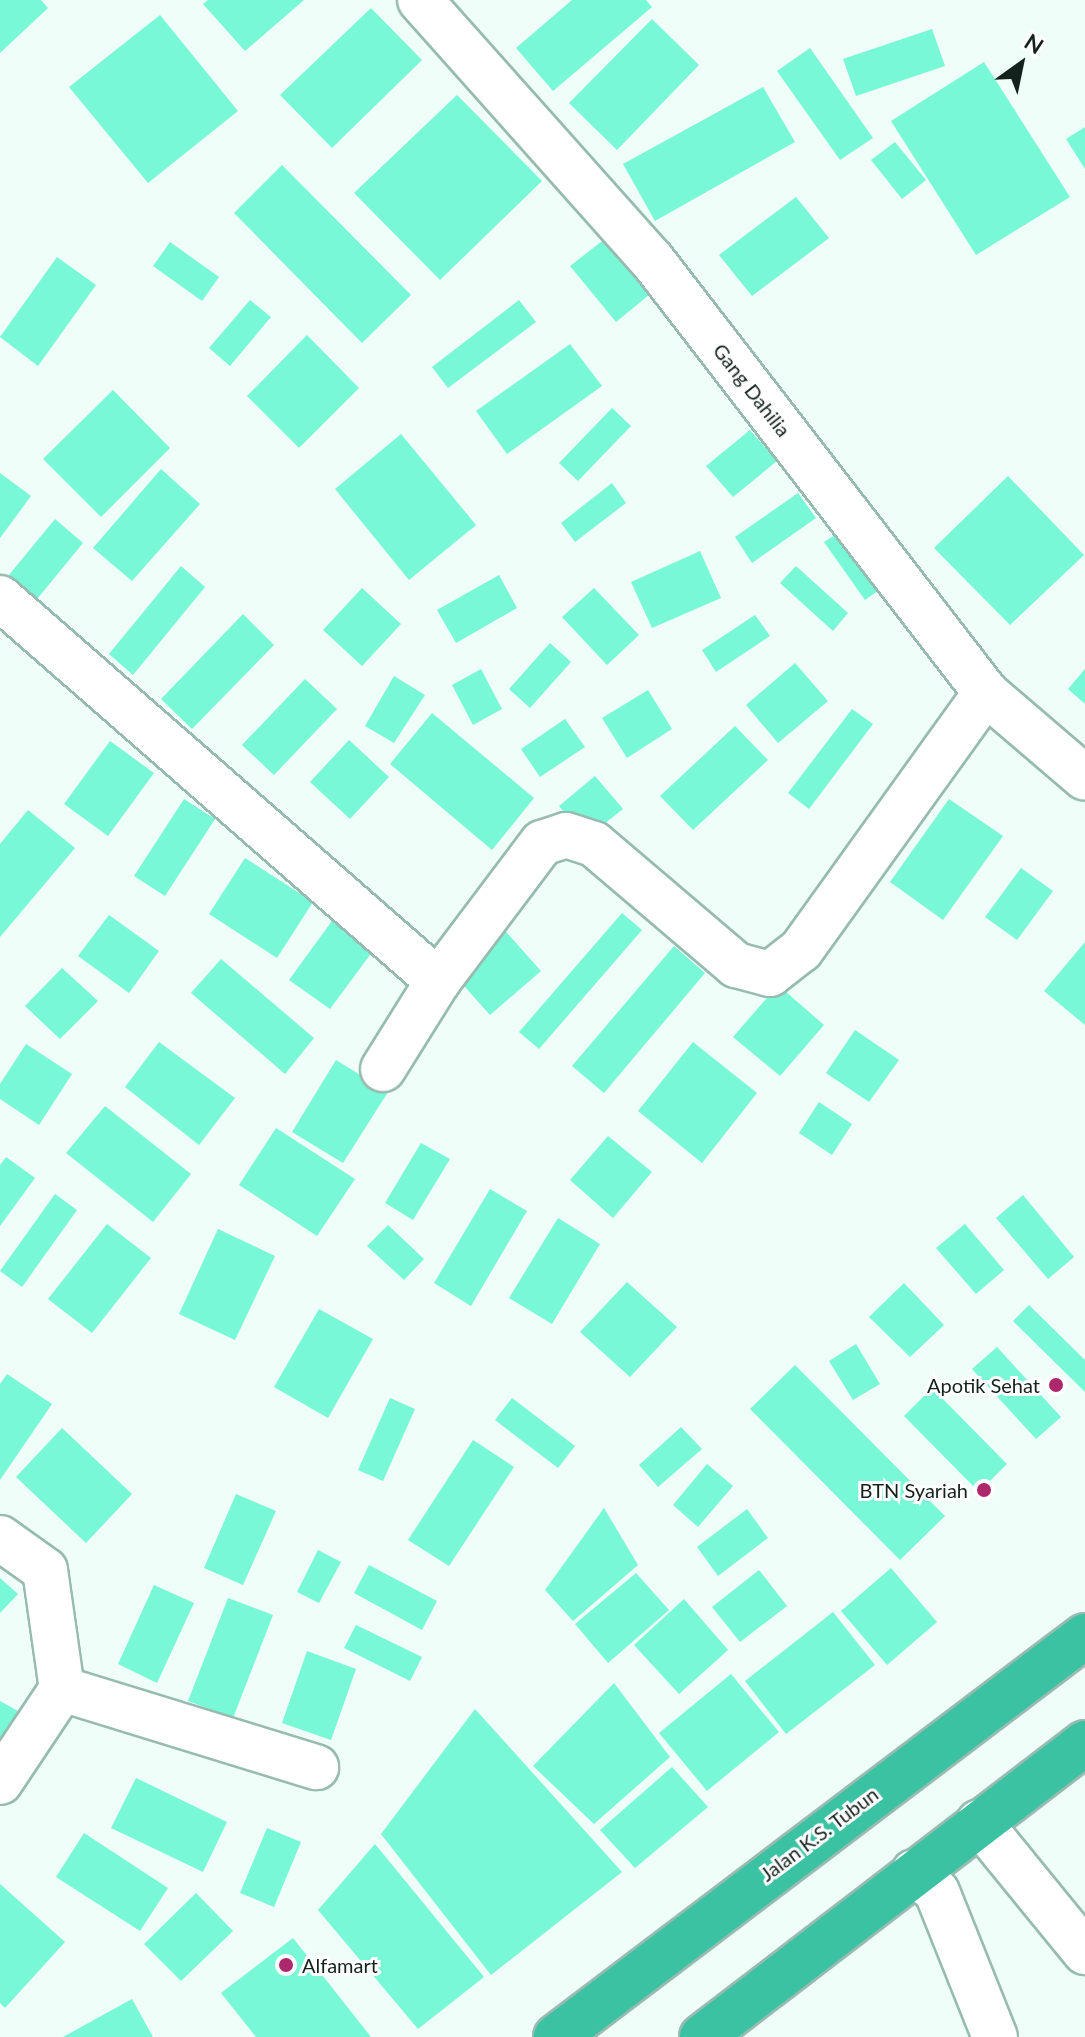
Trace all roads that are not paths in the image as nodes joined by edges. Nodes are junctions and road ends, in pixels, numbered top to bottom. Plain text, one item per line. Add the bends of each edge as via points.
1 (420, 0) edge
2 (0, 598) edge
3 (986, 693) junction
4 (1085, 778) edge
5 (438, 981) junction
6 (383, 1069) dead end
7 (0, 1538) edge
8 (1085, 1636) edge
9 (62, 1689) junction
10 (1085, 1743) edge
11 (316, 1767) dead end
12 (0, 1782) edge
13 (979, 1822) junction
14 (914, 1872) junction
15 (1085, 1952) edge
16 (556, 2037) edge
17 (702, 2037) edge
18 (995, 2037) edge

1 - 3 street, Gang Dahilia via 652,260
2 - 5 street
3 - 4 street, Gang Dahilia
3 - 5 street via 801,950 770,974 736,965 594,844 566,835 542,843
5 - 6 street
7 - 9 street via 45,1570
8 - 16 highway, Jalan K.S. Tubun
9 - 11 street
9 - 12 street
10 - 13 highway
13 - 14 highway
13 - 15 street
14 - 17 highway
14 - 18 street via 937,1892

